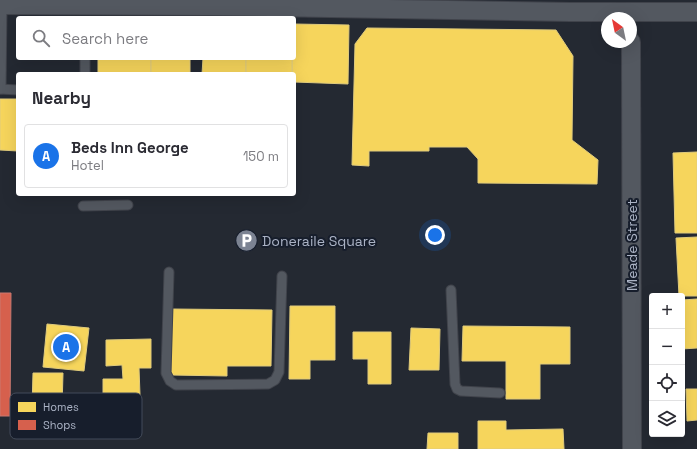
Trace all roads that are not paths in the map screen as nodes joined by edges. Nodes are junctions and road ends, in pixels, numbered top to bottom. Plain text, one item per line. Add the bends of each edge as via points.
1 (165, 3) edge
2 (1, 4) edge
3 (471, 5) edge
4 (631, 10) edge
5 (85, 12) edge
6 (697, 12) edge
7 (631, 48) edge
8 (85, 60) edge
9 (85, 72) edge
10 (1, 89) edge
11 (16, 90) edge
12 (128, 205) dead end
13 (83, 206) dead end
14 (169, 272) dead end
15 (282, 276) dead end
16 (451, 290) dead end
17 (500, 393) dead end
18 (632, 449) edge

1 - 3 street
1 - 5 street
2 - 5 street
2 - 10 lane
3 - 4 street via 570,12
4 - 6 street
7 - 18 street, Meade Street
8 - 9 lane
10 - 11 lane
12 - 13 lane
14 - 15 lane via 166,373 176,386 268,384 275,380 279,372
16 - 17 lane via 457,389

